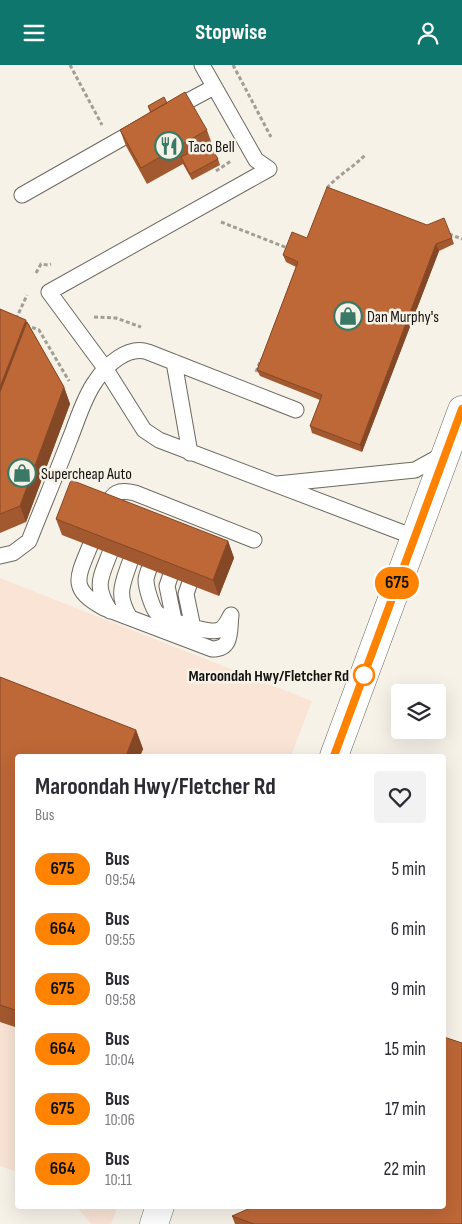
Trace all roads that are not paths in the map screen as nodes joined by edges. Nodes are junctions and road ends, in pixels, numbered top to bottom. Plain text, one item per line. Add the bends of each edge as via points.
1 (202, 65) edge
2 (214, 87) junction
3 (22, 195) dead end
4 (174, 362) junction
5 (105, 368) junction
6 (462, 409) edge
7 (296, 410) dead end
8 (190, 453) junction
9 (445, 454) junction
10 (273, 485) junction
11 (135, 493) junction
12 (155, 500) junction
13 (175, 507) junction
14 (106, 508) edge
15 (129, 508) edge
16 (194, 515) junction
17 (149, 516) edge
18 (168, 523) edge
19 (213, 523) junction
20 (188, 531) edge
21 (414, 537) junction
22 (207, 539) edge
23 (254, 540) dead end
24 (90, 546) edge
25 (110, 553) edge
26 (0, 556) edge
27 (130, 562) edge
28 (149, 569) edge
29 (170, 577) edge
30 (189, 585) edge
31 (110, 611) junction
32 (130, 618) junction
33 (174, 620) junction
34 (193, 628) junction
35 (335, 754) edge
36 (159, 1209) edge
37 (154, 1224) edge

1 - 2 lane
2 - 3 lane
2 - 5 lane via 256,160 269,169 49,292
4 - 5 lane via 140,350 128,352
4 - 7 lane
4 - 8 lane
5 - 8 lane via 144,430
5 - 26 lane via 81,409 29,541 13,553
6 - 9 street
8 - 10 lane
9 - 10 lane via 415,471
9 - 21 street
10 - 21 lane
11 - 12 lane
11 - 14 lane via 116,493 110,497
11 - 15 lane
12 - 13 lane
12 - 17 lane
13 - 16 lane
13 - 18 lane
16 - 19 lane
16 - 20 lane
19 - 22 lane
19 - 23 lane
21 - 35 street
24 - 31 lane via 78,576 81,590 90,600
25 - 31 lane via 100,580 100,592
27 - 32 lane via 121,597
28 - 33 lane via 146,579 153,606 158,614
29 - 33 lane via 167,586
30 - 34 lane via 186,594
31 - 32 lane
32 - 34 lane via 218,649 226,646 231,615 218,631
33 - 34 lane
36 - 37 street

